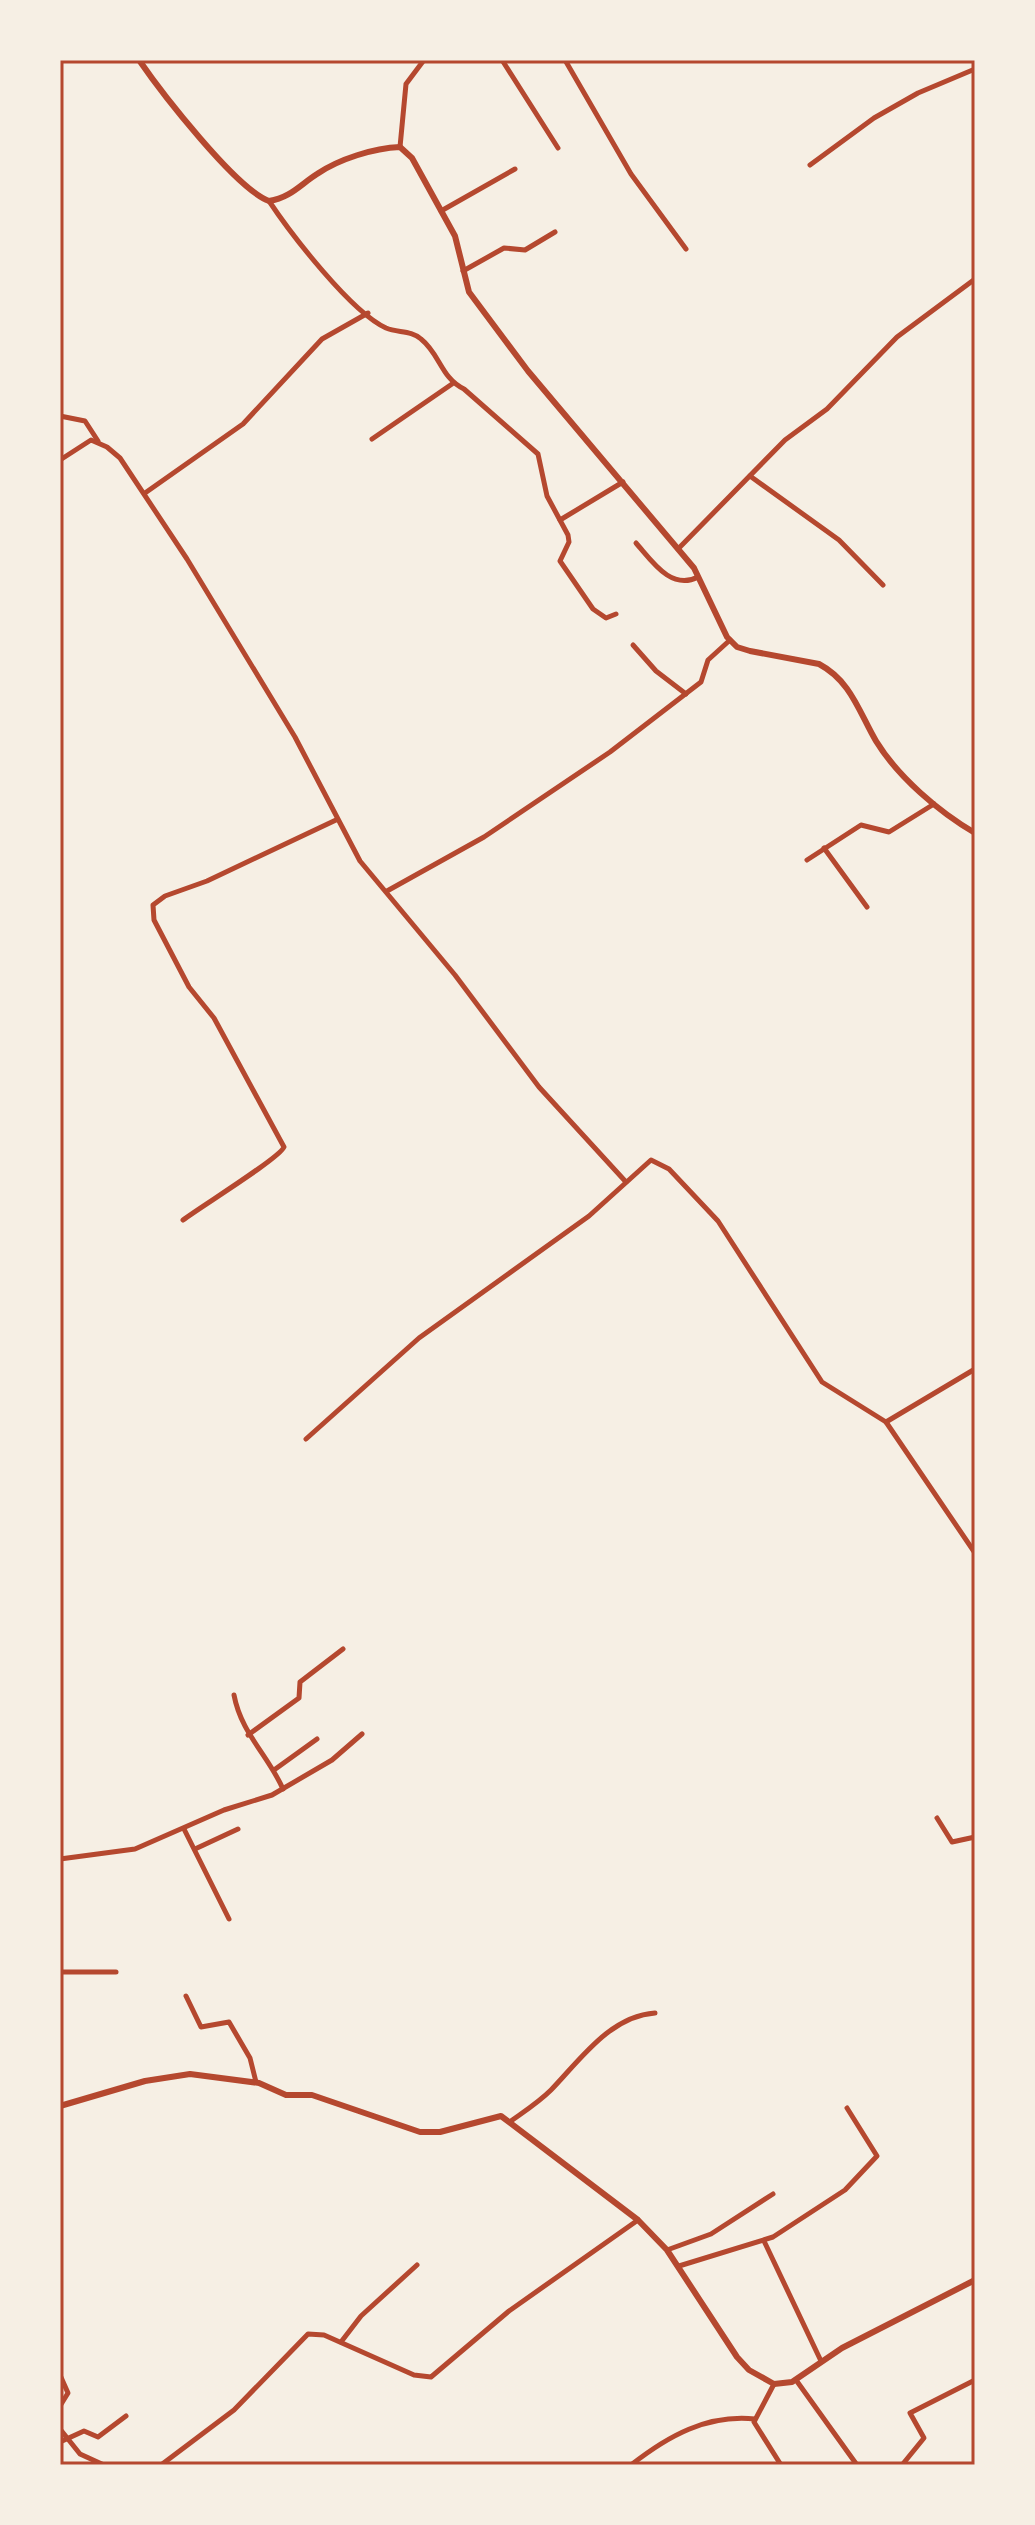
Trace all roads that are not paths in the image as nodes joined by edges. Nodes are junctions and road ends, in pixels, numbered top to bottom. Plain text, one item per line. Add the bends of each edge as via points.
1 (139, 60) edge
2 (424, 60) edge
3 (502, 60) edge
4 (565, 60) edge
5 (975, 69) edge
6 (400, 147) junction
7 (558, 148) dead end
8 (810, 165) dead end
9 (515, 169) dead end
10 (269, 201) junction
11 (441, 211) junction
12 (555, 232) dead end
13 (686, 249) dead end
14 (462, 271) junction
15 (975, 279) edge
16 (368, 313) junction
17 (452, 384) junction
18 (60, 416) edge
19 (372, 439) dead end
20 (98, 441) junction
21 (60, 460) edge
22 (750, 476) junction
23 (623, 482) junction
24 (145, 493) junction
25 (560, 520) junction
26 (636, 543) dead end
27 (678, 550) junction
28 (698, 577) junction
29 (883, 585) dead end
30 (616, 614) dead end
31 (730, 640) junction
32 (633, 645) dead end
33 (686, 694) junction
34 (935, 803) junction
35 (336, 820) junction
36 (975, 833) edge
37 (824, 848) junction
38 (807, 860) dead end
39 (387, 891) junction
40 (867, 907) dead end
41 (626, 1182) junction
42 (183, 1220) dead end
43 (975, 1369) edge
44 (886, 1422) junction
45 (306, 1439) dead end
46 (975, 1553) edge
47 (343, 1649) dead end
48 (234, 1695) dead end
49 (362, 1734) dead end
50 (248, 1735) junction
51 (317, 1739) dead end
52 (274, 1770) junction
53 (283, 1789) junction
54 (937, 1818) dead end
55 (184, 1829) junction
56 (238, 1829) dead end
57 (975, 1837) edge
58 (195, 1849) junction
59 (60, 1859) edge
60 (229, 1919) dead end
61 (60, 1972) edge
62 (116, 1972) dead end
63 (186, 1996) dead end
64 (655, 2013) dead end
65 (256, 2082) junction
66 (60, 2106) edge
67 (847, 2108) dead end
68 (511, 2121) junction
69 (773, 2194) dead end
70 (638, 2220) junction
71 (764, 2241) junction
72 (667, 2250) junction
73 (417, 2265) dead end
74 (679, 2266) junction
75 (975, 2280) edge
76 (341, 2342) junction
77 (821, 2361) junction
78 (60, 2375) edge
79 (796, 2380) junction
80 (975, 2380) edge
81 (774, 2384) junction
82 (60, 2406) edge
83 (126, 2416) dead end
84 (755, 2419) junction
85 (60, 2429) edge
86 (68, 2439) junction
87 (60, 2442) edge
88 (104, 2465) edge
89 (164, 2465) edge
90 (631, 2465) edge
91 (781, 2465) edge
92 (857, 2465) edge
93 (902, 2465) edge

1 - 10 street via 163,95 250,189
2 - 6 street via 406,84
3 - 7 street
4 - 13 street via 631,174
5 - 8 street via 885,112
6 - 10 street via 383,147 320,172 288,196
6 - 11 street via 412,158
9 - 11 street
10 - 16 street via 323,270
11 - 14 street via 455,236
12 - 14 street via 525,250 504,248
14 - 23 street via 469,292 520,360
15 - 22 street via 897,337 827,409 785,440
16 - 17 street via 386,328 420,338
16 - 24 street via 322,339 243,424
17 - 19 street
17 - 25 street via 538,454 547,496
18 - 20 street via 85,421
20 - 21 street via 83,443
20 - 24 street via 120,458
22 - 27 street
22 - 29 street via 839,540
23 - 25 street
23 - 27 street
24 - 35 street via 295,737
25 - 30 street via 569,542 560,561 601,616
26 - 28 street via 675,580 685,583
27 - 28 street
28 - 31 street
31 - 33 street via 708,660 704,678
31 - 34 street via 750,651 828,669 847,687 892,762
32 - 33 street
33 - 39 street via 541,801
34 - 36 street
34 - 37 street via 894,830 861,825
35 - 39 street via 360,861
35 - 42 street via 153,905 154,920 189,987 214,1018 284,1147 280,1155
37 - 38 street
37 - 40 street
39 - 41 street via 505,1047
41 - 44 street via 651,1160 669,1169 718,1221 822,1382
41 - 45 street via 555,1242 419,1338
43 - 44 street
44 - 46 street
47 - 50 street via 301,1681 299,1698
48 - 50 street
49 - 53 street via 336,1757
50 - 52 street
51 - 52 street
52 - 53 street
53 - 55 street
54 - 57 street via 952,1842
55 - 58 street
55 - 59 street via 123,1852
56 - 58 street
58 - 60 street
61 - 62 street
63 - 65 street via 201,2027 229,2022 250,2058
64 - 68 street via 632,2017 610,2032
65 - 66 street via 175,2075
65 - 68 street via 420,2132 440,2132 491,2116
67 - 71 street via 876,2160 845,2190
68 - 70 street
69 - 72 street via 711,2234
70 - 72 street
70 - 76 street via 509,2311 431,2377 414,2375
71 - 74 street
71 - 77 street
72 - 74 street
73 - 76 street via 361,2316
74 - 81 street via 737,2357
75 - 77 street
76 - 89 street via 308,2334 234,2410
77 - 79 street
78 - 82 street via 68,2393
79 - 81 street
79 - 92 street
80 - 93 street via 910,2413 924,2438
81 - 84 street
83 - 86 street via 98,2437 84,2431
84 - 90 street via 725,2418 693,2427
84 - 91 street via 756,2429
85 - 86 street
86 - 87 street
86 - 88 street via 80,2454

